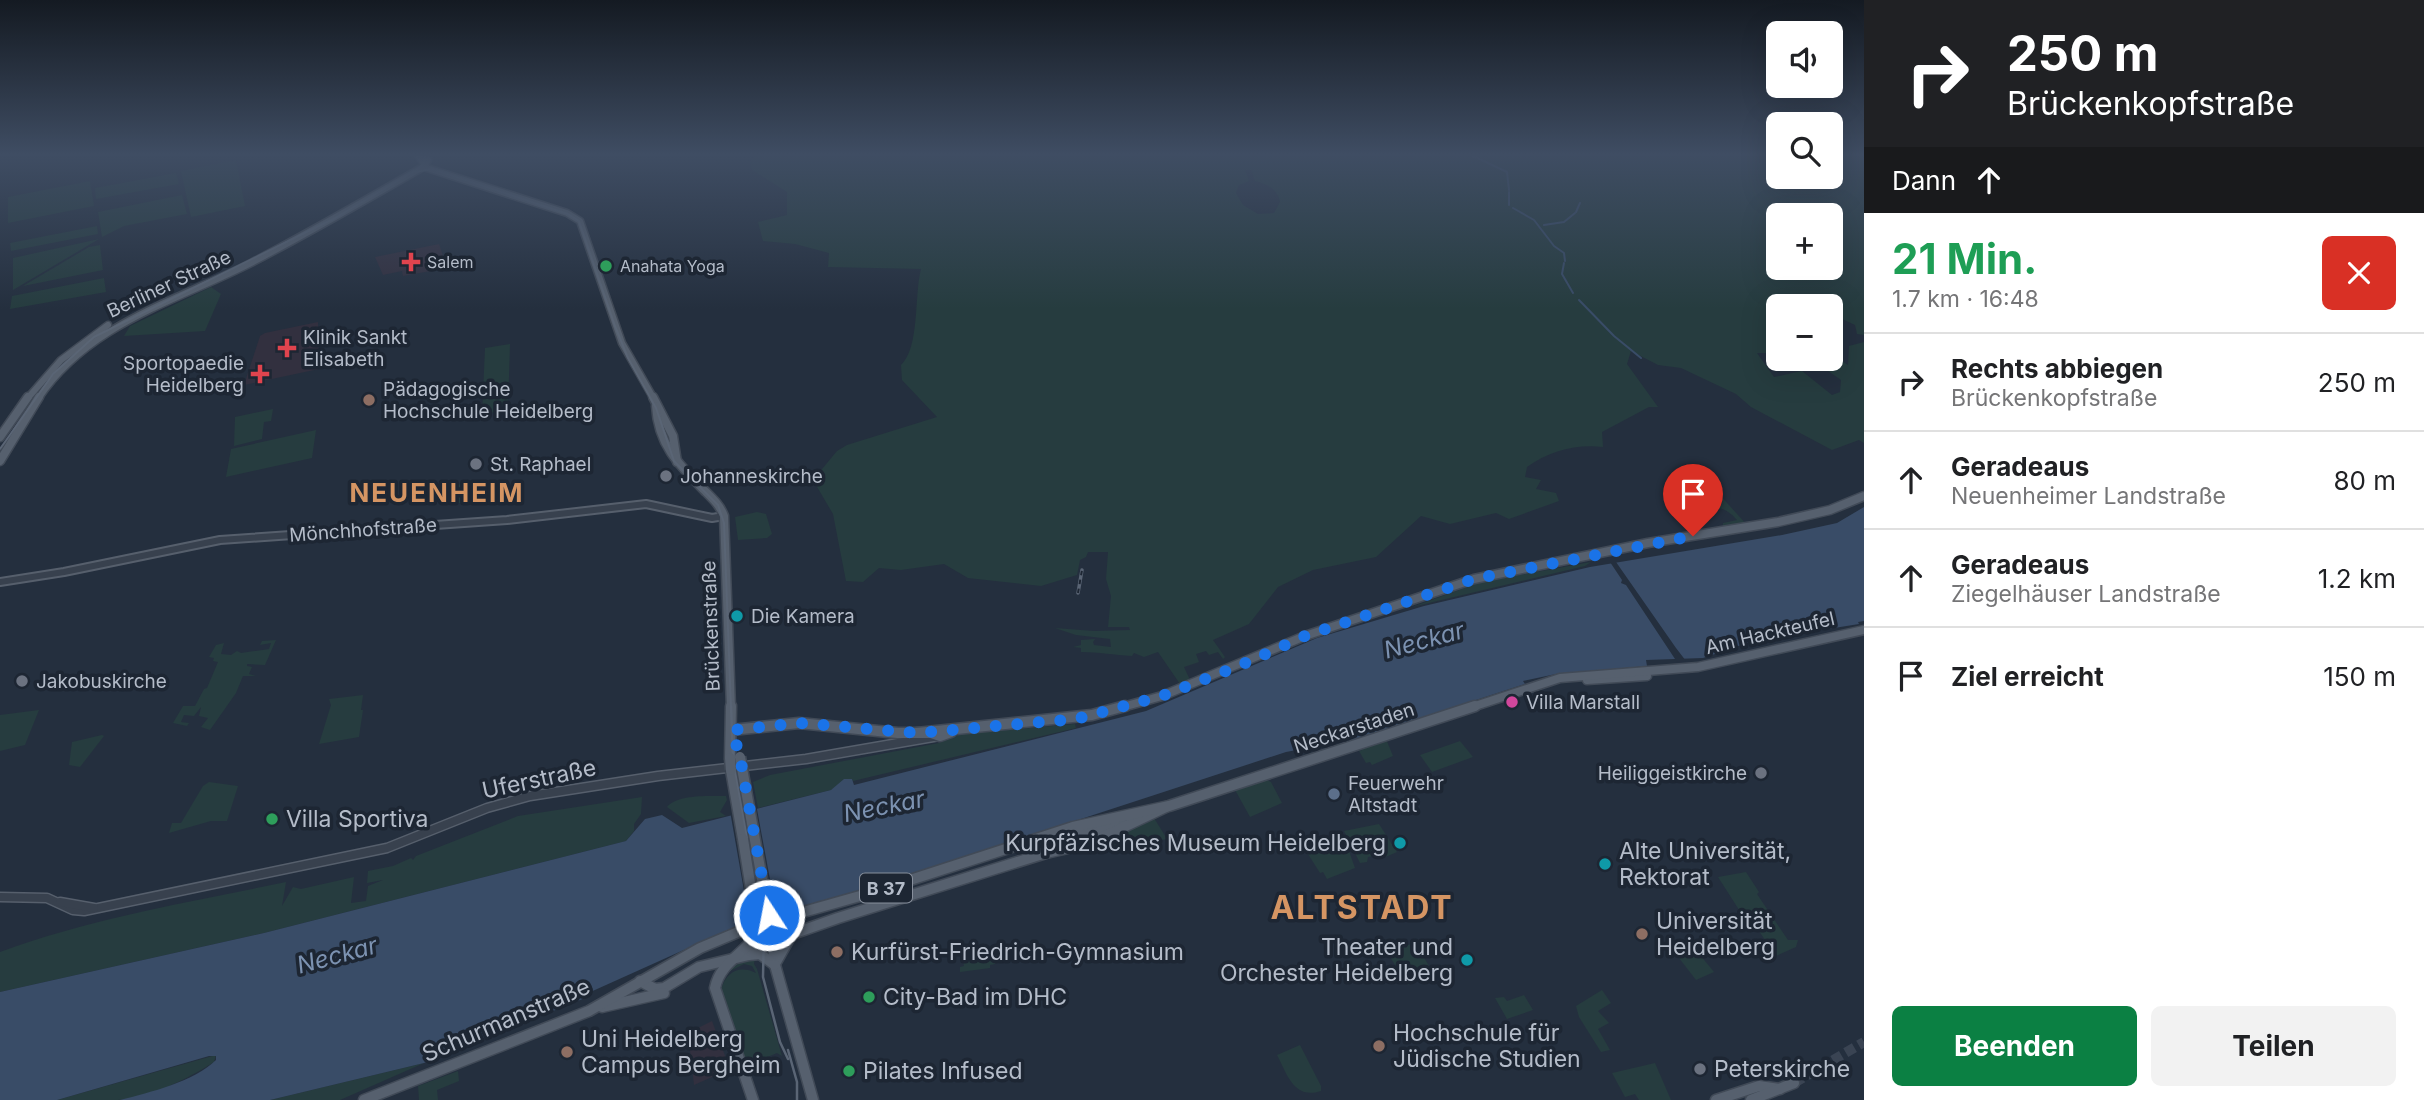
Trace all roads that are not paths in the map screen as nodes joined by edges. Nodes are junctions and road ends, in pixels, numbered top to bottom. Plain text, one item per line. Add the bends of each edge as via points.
1 (351, 206) edge
2 (354, 206) edge
3 (548, 206) edge
4 (0, 437) edge
5 (0, 461) edge
6 (1864, 496) edge
7 (724, 516) junction
8 (1, 581) edge
9 (1864, 630) edge
10 (1679, 669) joint
11 (957, 730) junction
12 (732, 733) junction
13 (918, 733) junction
14 (940, 736) junction
15 (735, 757) junction
16 (1132, 818) junction
17 (1103, 828) junction
18 (1047, 836) junction
19 (1061, 849) junction
20 (0, 898) edge
21 (60, 902) junction
22 (96, 909) junction
23 (777, 946) junction
24 (747, 950) junction
25 (733, 959) junction
26 (775, 965) junction
27 (699, 968) junction
28 (660, 970) junction
29 (682, 975) junction
30 (716, 976) junction
31 (640, 981) junction
32 (664, 989) junction
33 (589, 1011) junction
34 (1794, 1083) tunnel mouth
35 (1773, 1088) junction
36 (1755, 1099) edge
37 (364, 1100) edge
38 (753, 1100) edge
39 (813, 1100) edge
40 (1716, 1100) edge

1 - 4 main road, Berliner Straße via 87,337 42,377
2 - 5 main road, Berliner Straße via 94,340 61,369
3 - 7 main road via 578,219 629,357 666,419 677,462
6 - 11 main road via 1791,519 1639,545 1462,583 1305,636 1144,702 1076,719
7 - 8 street, Mönchhofstraße via 712,518 641,504 506,520 220,540
7 - 12 main road, Brückenstraße
9 - 10 main road, Am Hackteufel / B 37
10 - 16 main road, Neckarstaden / B 37 via 1627,679 1551,682
11 - 13 main road
11 - 14 main road, Uferstraße
12 - 13 main road via 796,723
12 - 15 main road, Brückenstraße
13 - 14 main road
14 - 22 street, Uferstraße via 530,796 387,848
15 - 23 main road, bridge
15 - 24 main road, bridge via 758,918 758,933
16 - 17 main road, Neckarstaden / B 37
16 - 18 main road, Neckarstaden / B 37
16 - 19 main road, Neckarstaden via 1090,843
17 - 18 main road, Neckarstaden / B 37
17 - 19 main road, Neckarstaden
18 - 28 main road, Neckarstaden / B 37 via 734,933
19 - 23 main road, Neckarstaden via 838,918 791,935
20 - 21 street, Uferstraße via 38,897
21 - 22 street, Uferstraße
21 - 22 street, Uferstraße via 73,911
23 - 24 main road
23 - 26 main road
24 - 25 main road
25 - 26 main road via 758,954
25 - 27 main road via 721,958
25 - 30 main road
26 - 39 main road
27 - 29 main road
27 - 30 main road
28 - 31 main road, Schurmanstraße / B 37
28 - 32 main road via 655,981
29 - 32 main road
29 - 33 main road via 667,993
30 - 38 main road via 716,996
31 - 32 main road
31 - 33 main road, Schurmanstraße / B 37
33 - 37 main road, Schurmanstraße / B 37
34 - 35 main road
35 - 36 main road
35 - 40 main road via 1759,1086

